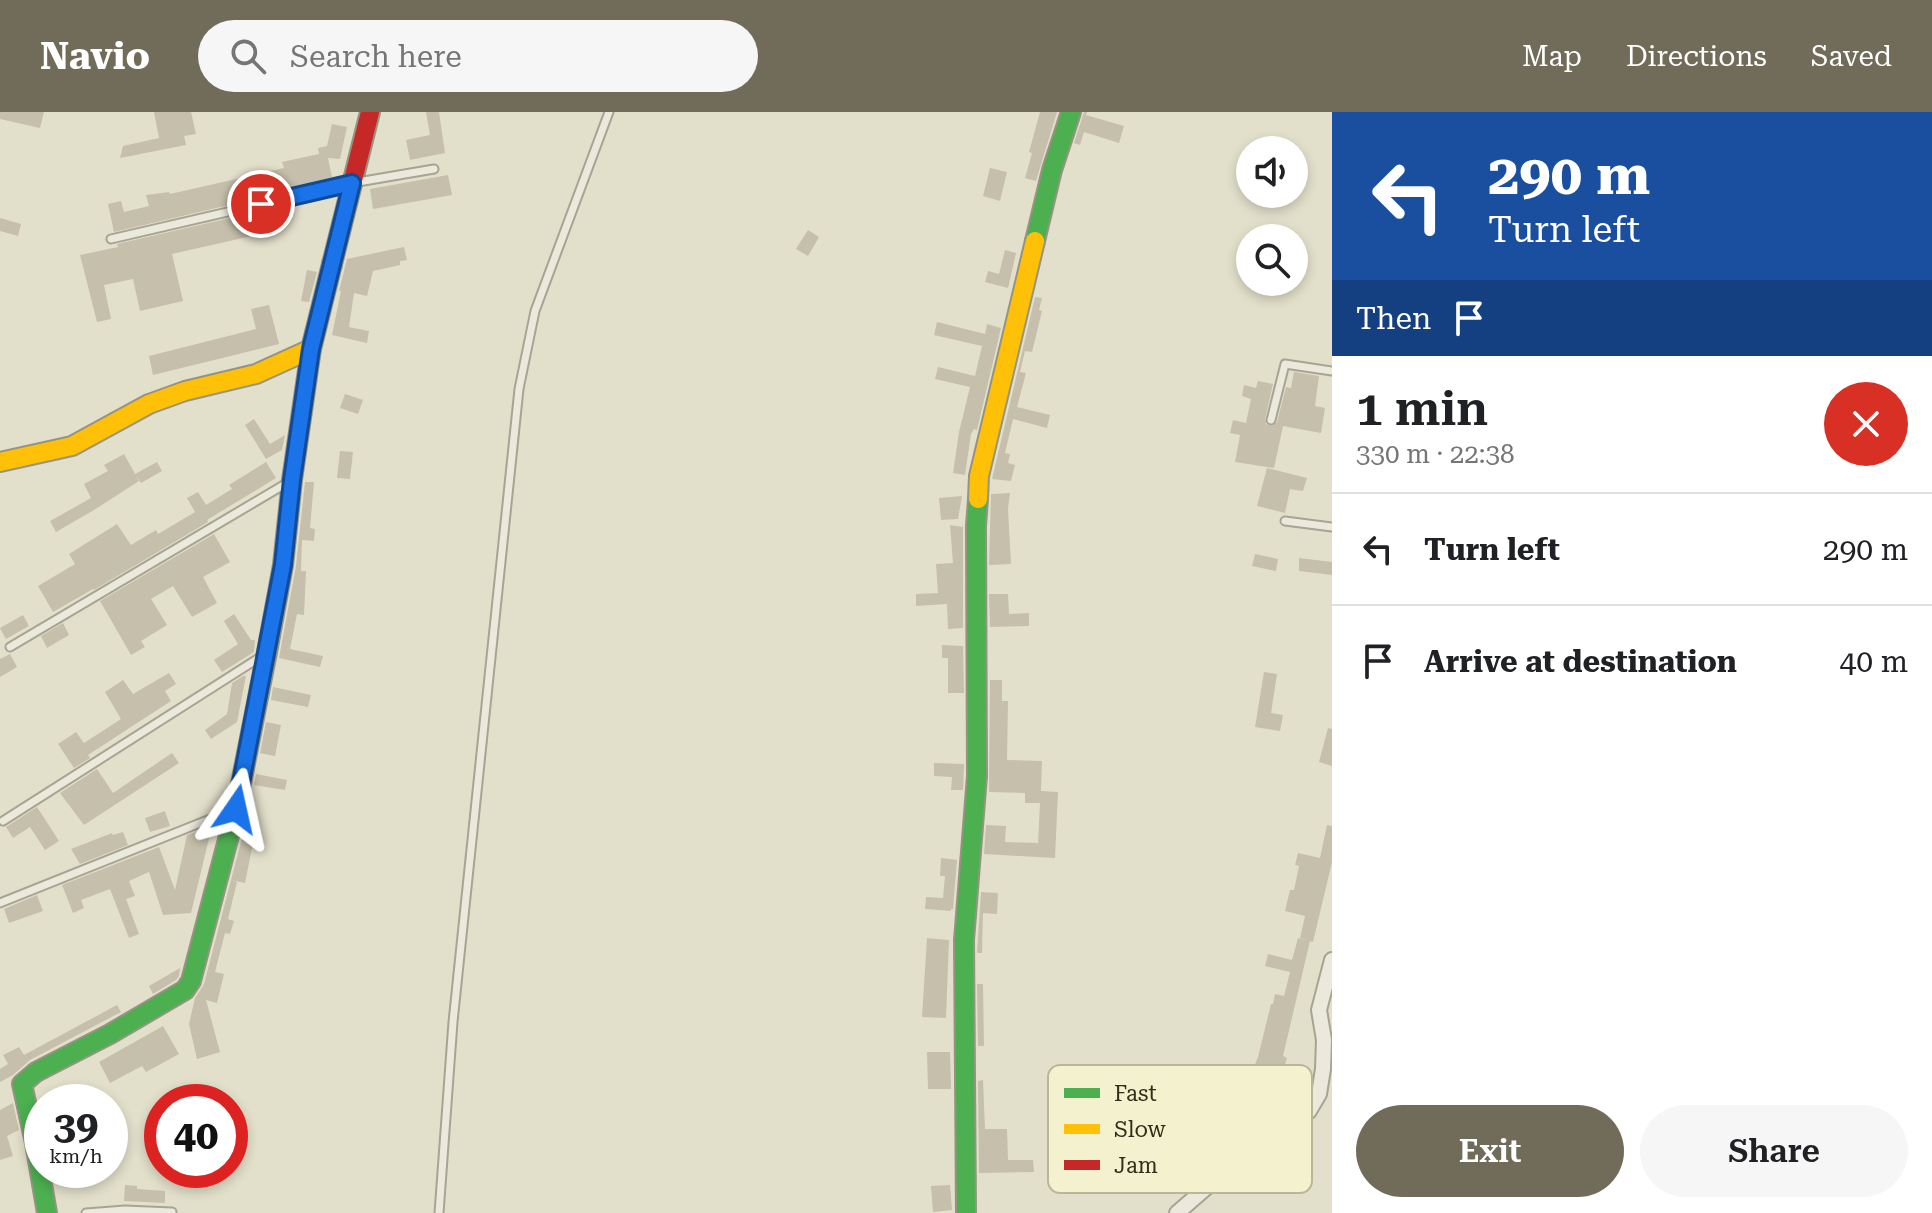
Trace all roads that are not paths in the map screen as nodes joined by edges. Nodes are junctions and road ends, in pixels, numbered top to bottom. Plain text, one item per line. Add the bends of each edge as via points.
1 (370, 112) edge
2 (609, 112) edge
3 (1071, 112) edge
4 (434, 169) dead end
5 (352, 183) junction
6 (111, 239) dead end
7 (311, 349) junction
8 (1332, 371) edge
9 (1271, 420) dead end
10 (0, 462) edge
11 (292, 480) junction
12 (1285, 521) dead end
13 (1332, 527) edge
14 (10, 647) dead end
15 (267, 652) junction
16 (236, 809) junction
17 (3, 821) dead end
18 (0, 903) edge
19 (1332, 960) edge
20 (1312, 1106) edge
21 (1200, 1193) edge
22 (172, 1212) edge
23 (47, 1213) edge
24 (86, 1213) edge
25 (439, 1213) edge
26 (966, 1213) edge
27 (1177, 1213) edge

1 - 5 street
2 - 25 lane via 535,311 519,389 453,1022
3 - 26 street via 1052,170 979,476 977,776 964,940
4 - 5 lane
5 - 6 lane
5 - 7 street
7 - 10 street via 256,374 149,404 72,446
7 - 11 street
8 - 9 lane via 1285,364
11 - 14 lane
11 - 15 street
12 - 13 lane
15 - 16 street
15 - 17 lane
16 - 18 lane
16 - 23 street via 188,988 22,1084
19 - 20 street via 1319,1010 1323,1069
21 - 27 street
22 - 24 lane

